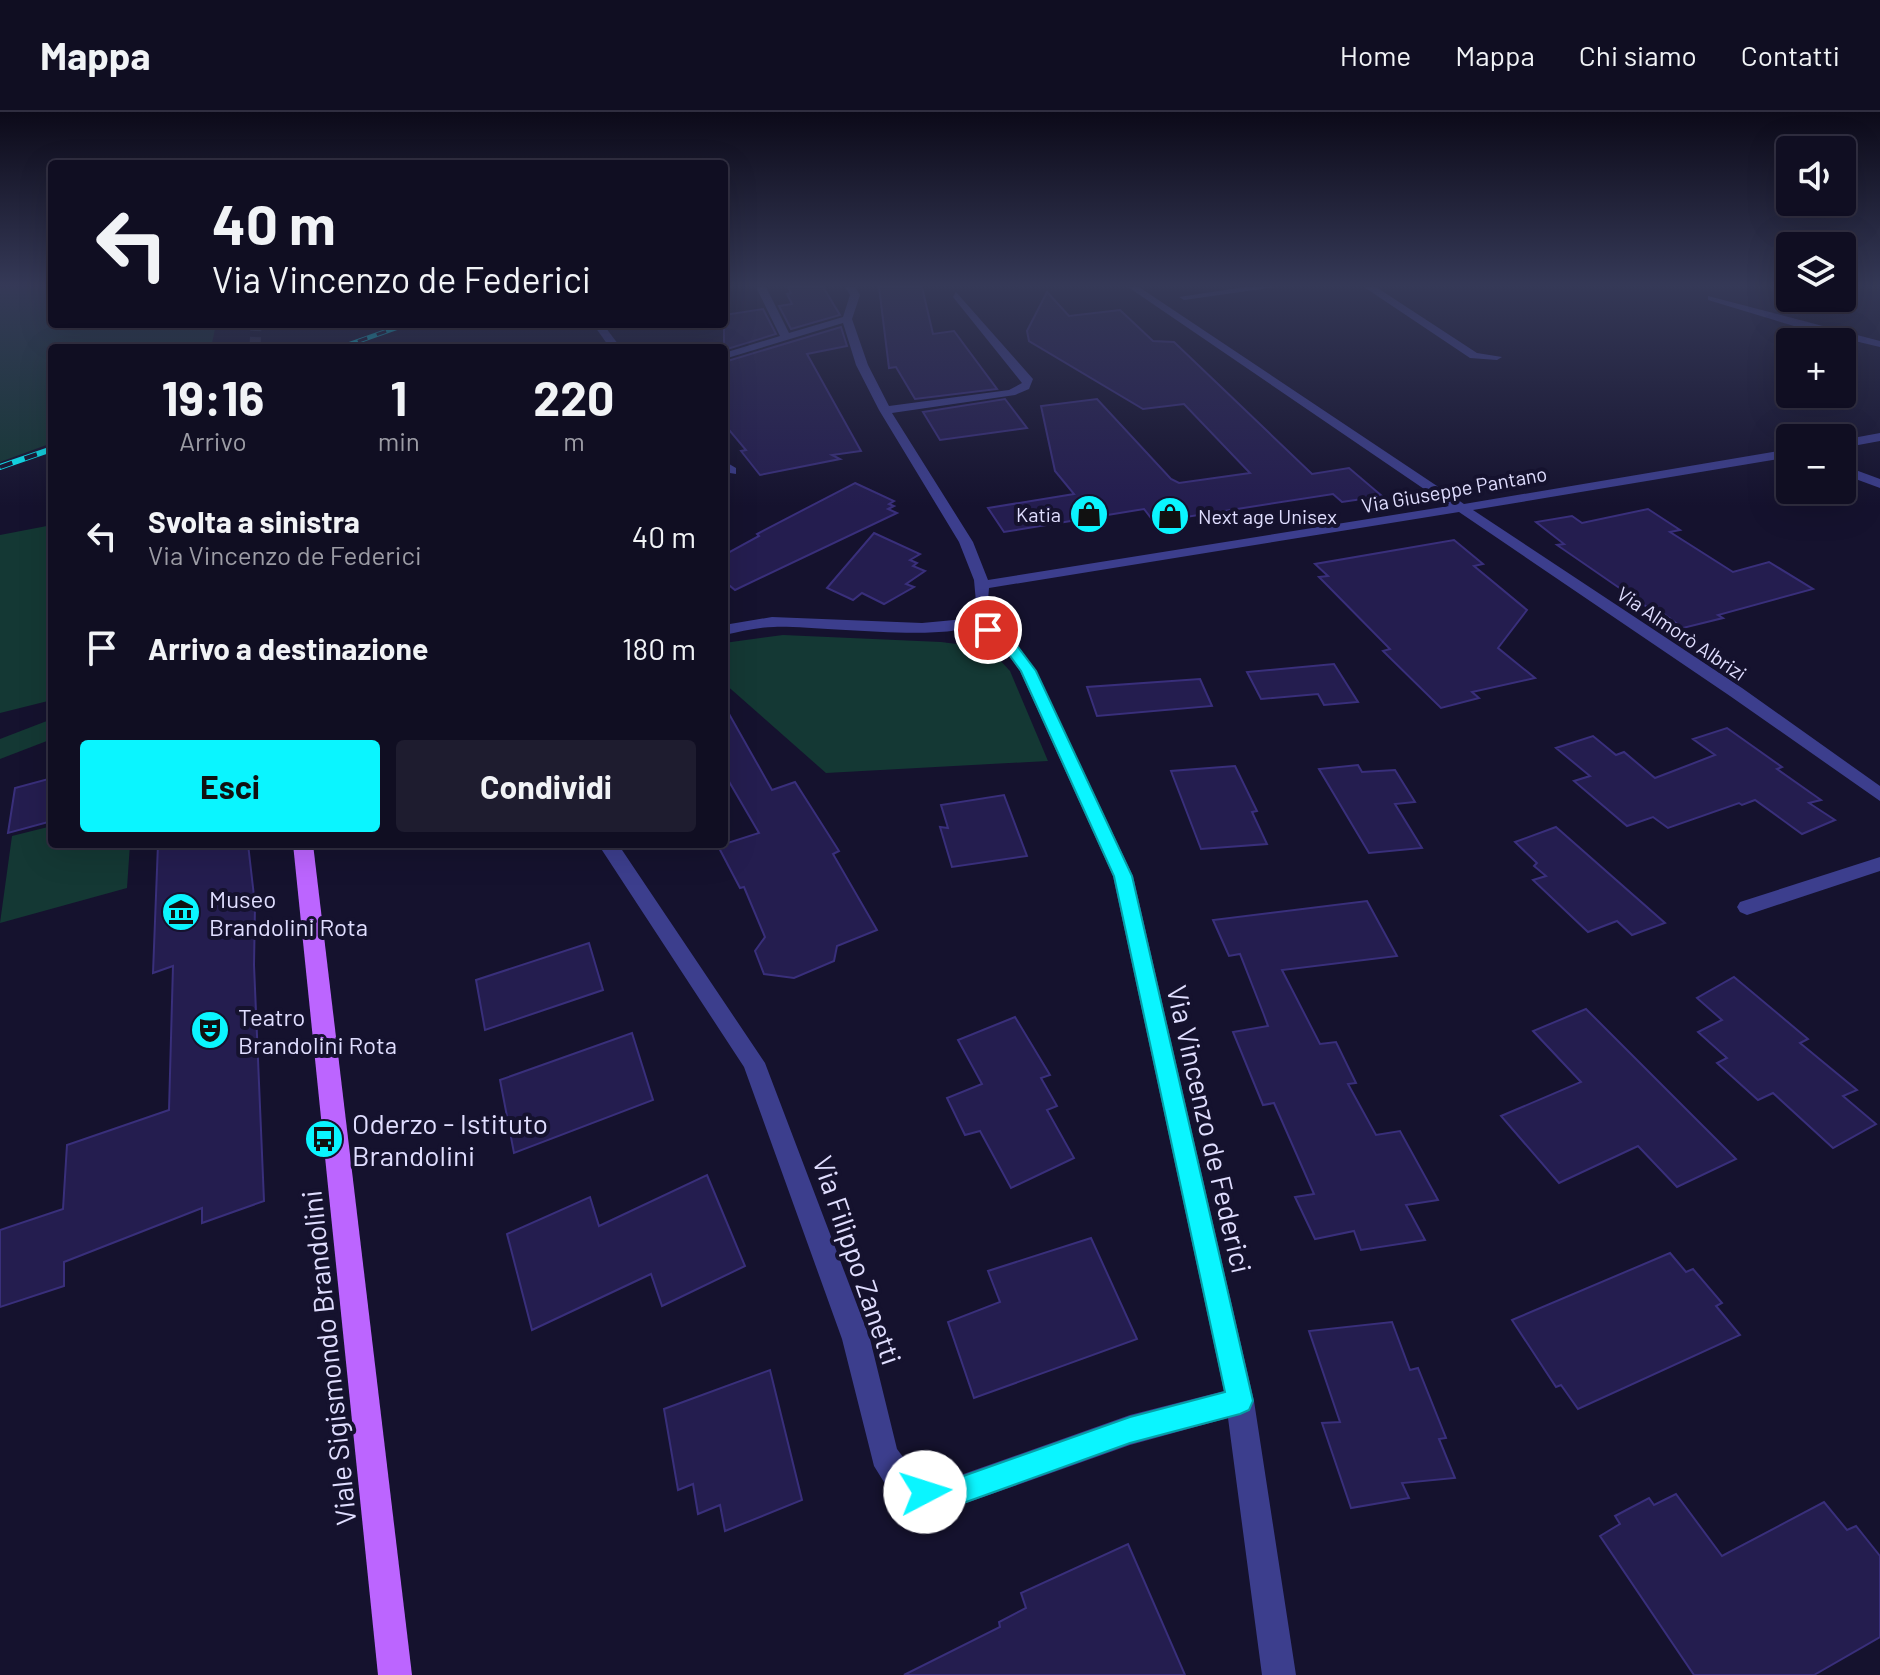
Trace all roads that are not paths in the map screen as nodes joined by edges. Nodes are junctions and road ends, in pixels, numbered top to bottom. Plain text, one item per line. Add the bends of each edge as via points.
1 (860, 360) edge
2 (1011, 360) edge
3 (1242, 360) edge
4 (885, 410) junction
5 (1880, 437) edge
6 (1856, 441) edge
7 (1776, 455) edge
8 (1856, 475) edge
9 (1880, 484) edge
10 (1459, 508) junction
11 (981, 585) junction
12 (978, 621) junction
13 (728, 629) edge
14 (1880, 795) edge
15 (303, 848) edge
16 (611, 848) edge
17 (1880, 864) edge
18 (1747, 907) dead end
19 (1240, 1401) junction
20 (395, 1675) edge
21 (1279, 1675) edge

1 - 4 street
2 - 4 street via 1029,381 1021,390
3 - 10 street, Via Almorò Albrizi
4 - 11 street via 966,542
5 - 6 street
7 - 10 street, Via Giuseppe Pantano
8 - 9 street
10 - 11 street, Via Giuseppe Pantano
10 - 14 street, Via Almorò Albrizi
11 - 12 street
12 - 13 street via 922,628 772,622
12 - 19 street, Via Vincenzo de Federici via 1010,646 1028,671 1123,876
15 - 20 main road, Viale Sigismondo Brandolini
16 - 19 street, Via Filippo Zanetti via 754,1063 856,1339 884,1456 898,1476 925,1492 955,1492 1130,1430
17 - 18 street
19 - 21 street, Via Vincenzo de Federici

